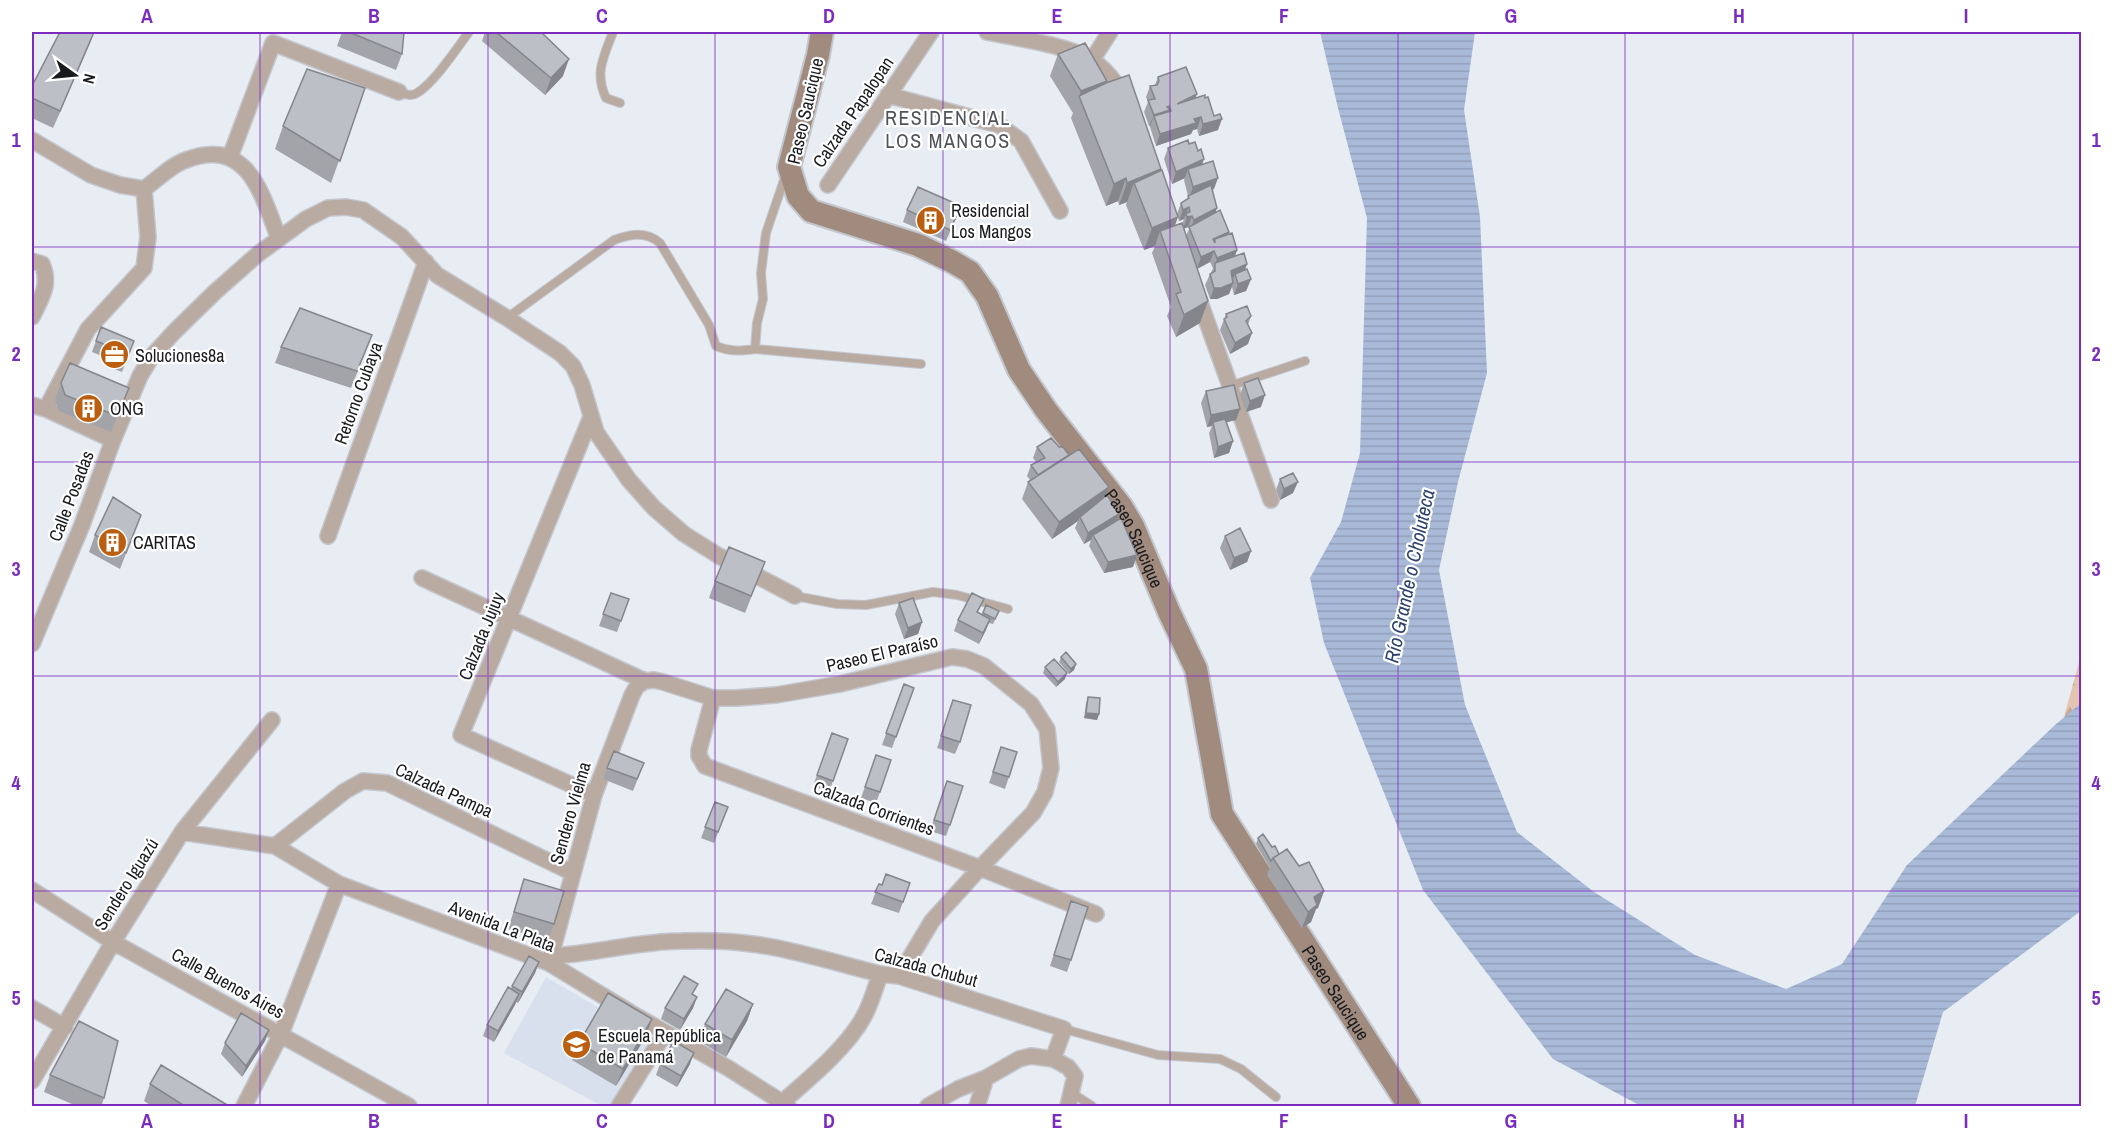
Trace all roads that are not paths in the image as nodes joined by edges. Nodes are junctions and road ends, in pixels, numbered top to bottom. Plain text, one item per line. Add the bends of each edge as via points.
1 (470, 32) edge
2 (613, 32) edge
3 (822, 32) edge
4 (931, 32) edge
5 (987, 32) edge
6 (1110, 32) edge
7 (1092, 60) junction
8 (399, 92) joint
9 (888, 95) junction
10 (620, 103) dead end
11 (1128, 110) edge
12 (32, 140) edge
13 (230, 156) junction
14 (789, 167) junction
15 (828, 185) dead end
16 (144, 189) junction
17 (1060, 211) dead end
18 (279, 239) junction
19 (32, 261) edge
20 (426, 262) junction
21 (1191, 278) edge
22 (32, 317) edge
23 (507, 318) junction
24 (755, 349) junction
25 (1305, 361) dead end
26 (921, 364) dead end
27 (1230, 386) junction
28 (39, 407) edge
29 (591, 417) junction
30 (113, 440) junction
31 (1271, 500) dead end
32 (328, 536) dead end
33 (422, 578) dead end
34 (795, 596) joint
35 (1008, 609) dead end
36 (509, 618) junction
37 (32, 644) edge
38 (645, 681) junction
39 (713, 698) junction
40 (272, 720) dead end
41 (594, 795) junction
42 (182, 832) junction
43 (275, 846) junction
44 (980, 867) junction
45 (573, 873) junction
46 (339, 884) junction
47 (32, 890) edge
48 (1096, 914) dead end
49 (113, 942) junction
50 (550, 960) junction
51 (880, 974) junction
52 (899, 976) junction
53 (32, 1008) edge
54 (65, 1027) junction
55 (1064, 1029) junction
56 (665, 1033) junction
57 (281, 1034) junction
58 (1053, 1059) junction
59 (986, 1078) junction
60 (32, 1081) edge
61 (1276, 1097) dead end
62 (1070, 1100) edge
63 (782, 1105) edge
64 (244, 1107) edge
65 (409, 1107) edge
66 (619, 1107) edge
67 (928, 1107) edge
68 (977, 1107) edge
69 (1092, 1107) edge
70 (1409, 1107) edge

1 - 8 lane via 417,93
2 - 10 lane via 599,72 606,98
3 - 14 street, Paseo Saucique
4 - 9 street, Calzada Papalopan
5 - 7 street via 1074,52
6 - 7 street
7 - 11 street via 1121,92
8 - 13 street via 273,43
9 - 15 street, Calzada Papalopan
9 - 17 street via 999,125 1021,141
12 - 16 street via 92,175
13 - 16 street via 208,154 184,160
13 - 18 street via 242,164 261,194
14 - 24 lane via 766,233 761,273 763,299
14 - 70 street, Paseo Saucique via 798,196 811,211 918,245 970,272 987,296 1019,370 1133,526 1196,669 1222,814
16 - 28 street via 148,237 144,268 88,329
18 - 20 street, Calle Posadas via 328,208 346,207 363,210 402,237
18 - 30 street, Calle Posadas via 237,272 152,356
19 - 22 street via 42,264 46,274 45,290
20 - 23 street, Calle Posadas via 437,275
20 - 32 street, Retorno Cubaya
21 - 27 street
23 - 24 lane via 614,240 625,235 644,235 660,243 709,325 716,346 738,351
23 - 29 street, Calle Posadas via 573,366
24 - 26 lane
25 - 27 lane
27 - 31 street
28 - 30 street
29 - 34 street, Calle Posadas via 596,432 629,480 654,508 719,556
29 - 36 street, Calzada Jujuy
30 - 37 street, Calle Posadas
33 - 36 street, Paseo El Paraíso
34 - 35 lane via 866,605 933,592
36 - 38 street, Paseo El Paraíso
36 - 41 street, Calzada Jujuy via 461,735
38 - 39 street, Paseo El Paraíso via 663,682
38 - 41 street, Sendero Vielma via 632,695
39 - 44 street, Calzada Corrientes via 699,750 705,766
39 - 44 street, Paseo El Paraíso via 776,695 952,657 984,666 1030,704 1047,729 1051,768 1045,792 1033,813
40 - 42 street, Sendero Iguazú
41 - 45 street, Sendero Vielma
42 - 43 street, Avenida La Plata
42 - 49 street, Sendero Iguazú
43 - 45 street, Calzada Pampa via 345,791 363,781 387,783
43 - 46 street, Avenida La Plata
44 - 48 street, Calzada Corrientes
44 - 52 street, Paseo El Paraíso via 932,921
45 - 50 street, Sendero Vielma
46 - 50 street, Avenida La Plata
46 - 57 street
47 - 49 street, Calle Buenos Aires
49 - 54 street, Sendero Iguazú
49 - 57 street, Calle Buenos Aires
50 - 51 street, Calzada Chubut via 631,946 707,940 759,945
50 - 56 street, Avenida La Plata
51 - 52 street, Calzada Chubut
51 - 63 street via 862,1020
52 - 55 street, Calzada Chubut
53 - 54 street
54 - 60 street, Sendero Iguazú
55 - 58 street
55 - 61 lane, Calzada Chubut via 1158,1055 1220,1059 1241,1069
56 - 63 street, Avenida La Plata via 728,1068
56 - 66 street
57 - 64 street
57 - 65 street, Calle Buenos Aires
58 - 59 street via 1019,1059
58 - 62 street via 1075,1076
59 - 67 street
59 - 68 street
62 - 69 lane

